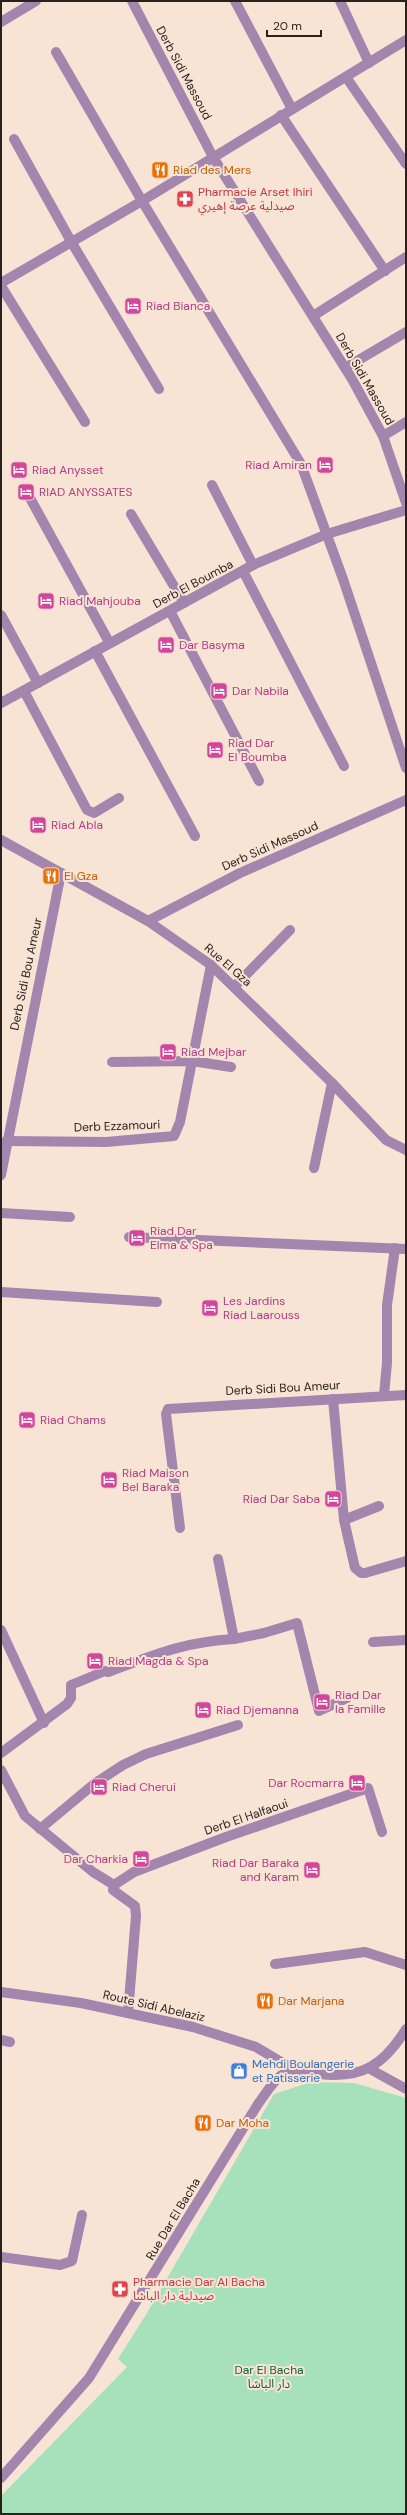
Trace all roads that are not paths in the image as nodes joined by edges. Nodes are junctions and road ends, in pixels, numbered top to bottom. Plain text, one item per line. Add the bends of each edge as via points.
1 (36, 1) edge
2 (132, 1) edge
3 (235, 1) edge
4 (340, 1) edge
5 (1, 22) edge
6 (406, 40) edge
7 (56, 52) dead end
8 (369, 63) junction
9 (346, 77) junction
10 (292, 109) junction
11 (280, 115) junction
12 (14, 139) dead end
13 (213, 157) junction
14 (406, 164) edge
15 (142, 201) junction
16 (72, 243) junction
17 (406, 257) edge
18 (385, 271) junction
19 (1, 285) edge
20 (313, 316) junction
21 (406, 332) edge
22 (345, 368) junction
23 (159, 389) dead end
24 (85, 422) dead end
25 (406, 422) edge
26 (383, 436) junction
27 (212, 485) dead end
28 (30, 498) dead end
29 (406, 503) edge
30 (406, 510) edge
31 (132, 514) dead end
32 (327, 534) junction
33 (253, 565) junction
34 (243, 571) junction
35 (184, 603) junction
36 (170, 610) junction
37 (1, 615) edge
38 (109, 642) junction
39 (95, 651) junction
40 (38, 683) junction
41 (24, 690) junction
42 (1, 703) edge
43 (344, 766) dead end
44 (406, 768) edge
45 (259, 781) dead end
46 (119, 798) dead end
47 (406, 800) edge
48 (195, 836) dead end
49 (1, 840) edge
50 (61, 873) junction
51 (148, 921) junction
52 (290, 930) dead end
53 (211, 965) junction
54 (234, 987) junction
55 (192, 1061) junction
56 (112, 1062) dead end
57 (231, 1067) dead end
58 (332, 1083) junction
59 (6, 1141) junction
60 (406, 1150) edge
61 (314, 1168) dead end
62 (1, 1175) edge
63 (1, 1213) edge
64 (70, 1217) dead end
65 (128, 1237) dead end
66 (395, 1248) junction
67 (406, 1249) edge
68 (1, 1292) edge
69 (157, 1302) dead end
70 (384, 1395) junction
71 (406, 1395) edge
72 (333, 1398) junction
73 (379, 1506) dead end
74 (344, 1520) junction
75 (180, 1528) dead end
76 (218, 1559) dead end
77 (406, 1561) edge
78 (1, 1630) edge
79 (234, 1639) junction
80 (406, 1640) edge
81 (373, 1642) dead end
82 (347, 1698) dead end
83 (44, 1723) junction
84 (238, 1725) dead end
85 (1, 1753) edge
86 (1, 1770) edge
87 (40, 1829) junction
88 (382, 1832) dead end
89 (114, 1884) junction
90 (275, 1964) dead end
91 (406, 1965) edge
92 (1, 1992) edge
93 (128, 2013) junction
94 (406, 2029) edge
95 (370, 2069) junction
96 (293, 2070) junction
97 (406, 2089) edge
98 (82, 2215) dead end
99 (1, 2257) edge
100 (1, 2478) edge

1 - 5 street
2 - 13 street, Derb Sidi Massoud
3 - 10 street
4 - 8 street
6 - 8 street
7 - 15 street
8 - 9 street
9 - 10 street
9 - 14 street
10 - 11 street
11 - 13 street
11 - 18 street
12 - 16 street
13 - 15 street
13 - 20 street, Derb Sidi Massoud
15 - 16 street
15 - 32 street via 297,455
16 - 19 street
16 - 23 street
17 - 18 street
18 - 20 street
19 - 24 street
20 - 22 street, Derb Sidi Massoud
21 - 22 street
22 - 26 street, Derb Sidi Massoud
25 - 26 street
26 - 29 street, Derb Sidi Massoud
27 - 33 street
28 - 38 street
30 - 32 street, Derb El Boumba
31 - 35 street
32 - 33 street, Derb El Boumba
32 - 44 street
33 - 34 street, Derb El Boumba
34 - 35 street, Derb El Boumba
34 - 43 street
35 - 36 street, Derb El Boumba
36 - 38 street, Derb El Boumba
36 - 45 street
37 - 40 street
38 - 39 street, Derb El Boumba
39 - 40 street, Derb El Boumba
39 - 48 street
40 - 41 street, Derb El Boumba
41 - 42 street, Derb El Boumba
41 - 46 street via 89,812 94,813
47 - 51 street, Derb Sidi Massoud via 240,873
49 - 50 street, Rue El Gza
50 - 51 street, Rue El Gza
50 - 59 street, Derb Sidi Bou Ameur
51 - 53 street, Rue El Gza
52 - 54 street
53 - 54 street, Rue El Gza
53 - 55 street, Derb Ezzamouri
54 - 58 street, Rue El Gza
55 - 56 street
55 - 57 street
55 - 59 street, Derb Ezzamouri via 178,1129 174,1136 106,1142
58 - 60 street, Rue El Gza via 386,1140
58 - 61 street
59 - 62 street, Derb Sidi Bou Ameur
63 - 64 street
65 - 66 street
66 - 67 street
66 - 70 street via 387,1305
68 - 69 street
70 - 71 street, Derb Sidi Bou Ameur
70 - 72 street, Derb Sidi Bou Ameur
72 - 74 street
72 - 75 street, Derb Sidi Bou Ameur via 168,1409 166,1414
73 - 74 street
74 - 77 street via 357,1572 365,1573
76 - 79 street
78 - 83 street
79 - 82 street via 297,1623 319,1711
79 - 83 street via 202,1640 170,1648 71,1685 70,1701
80 - 81 street
83 - 85 street
84 - 87 street via 146,1754 123,1765 94,1784
86 - 87 street via 25,1816
87 - 89 street via 79,1858 93,1872
88 - 89 street, Derb El Halfaoui via 368,1788 226,1837 134,1872
89 - 93 street via 113,1890 135,1906
90 - 91 street via 365,1952
92 - 93 street, Route Sidi Abelaziz via 81,2003
93 - 96 street, Route Sidi Abelaziz via 235,2039 273,2055
94 - 95 street via 389,2051
95 - 96 street via 334,2076
95 - 97 street
96 - 100 street, Rue Dar El Bacha via 273,2084 258,2104 88,2378
98 - 99 street via 72,2261 60,2265

